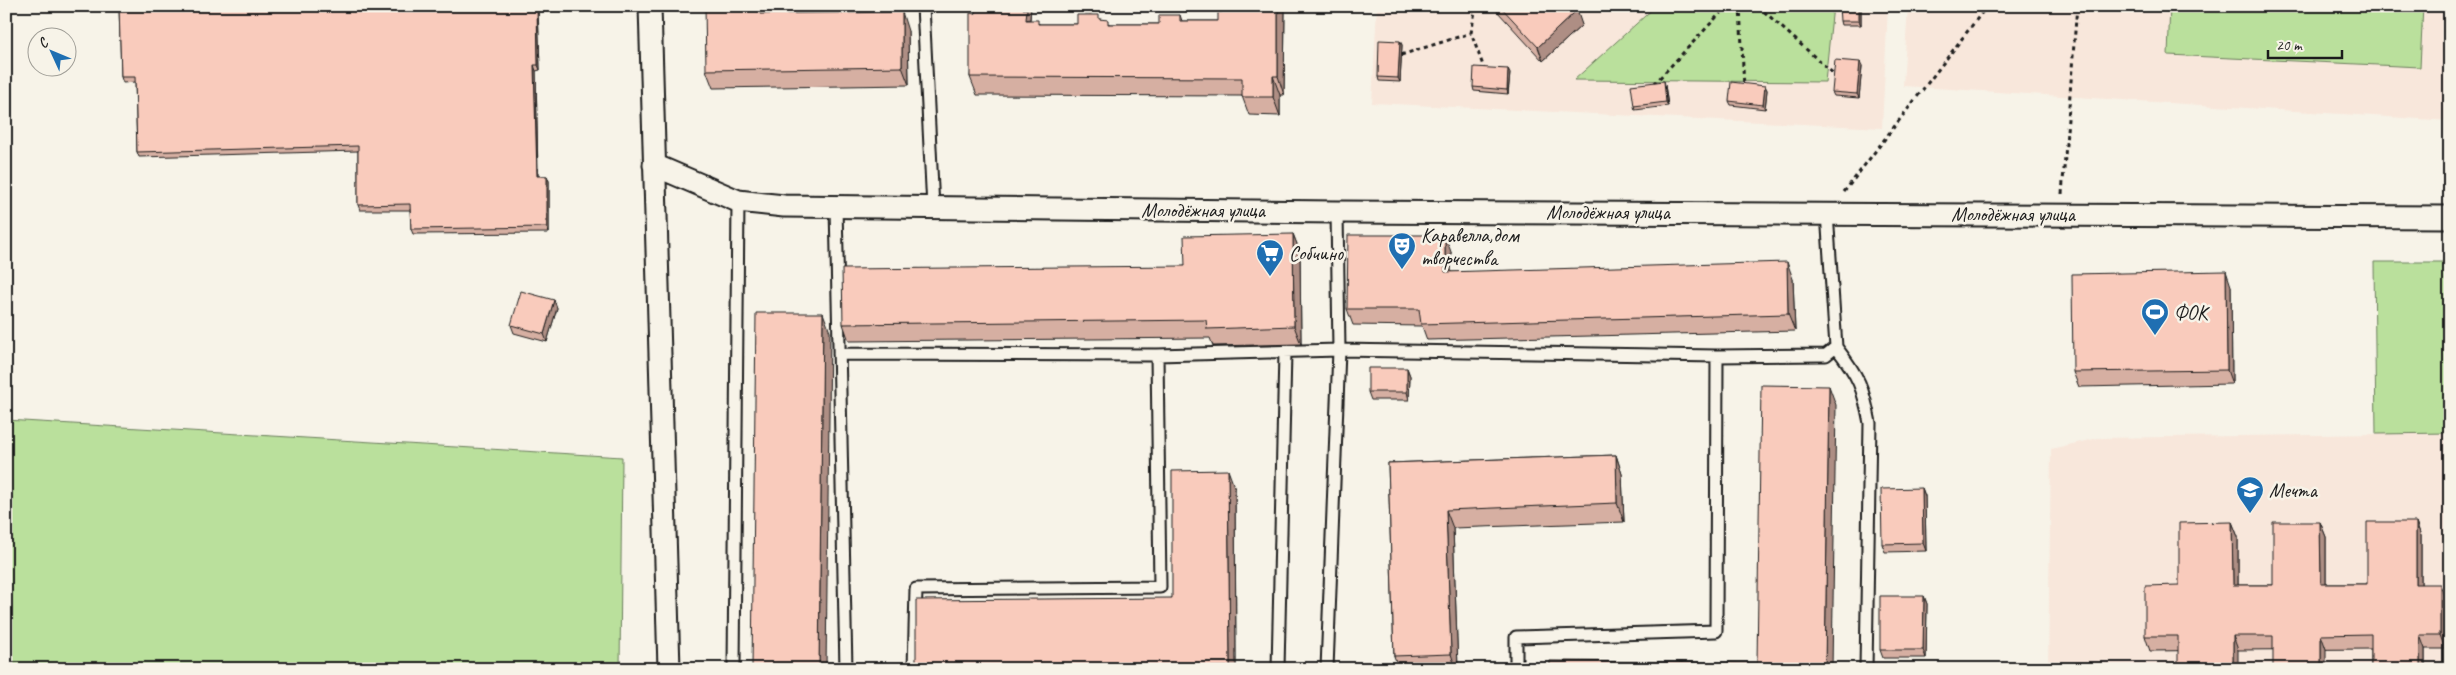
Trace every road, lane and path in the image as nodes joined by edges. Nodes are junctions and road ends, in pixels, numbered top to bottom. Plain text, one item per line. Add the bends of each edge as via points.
1 (650, 6) edge
2 (923, 6) edge
3 (1476, 6) edge
4 (1727, 6) edge
5 (1740, 6) edge
6 (1758, 6) edge
7 (1987, 6) edge
8 (2077, 6) edge
9 (1471, 33) junction
10 (1401, 55) edge
11 (1485, 72) edge
12 (1836, 76) edge
13 (1651, 87) edge
14 (1744, 88) edge
15 (654, 165) junction
16 (738, 201) junction
17 (836, 207) junction
18 (933, 208) junction
19 (1337, 212) junction
20 (1827, 213) junction
21 (2061, 214) junction
22 (2450, 217) edge
23 (1836, 347) junction
24 (1339, 350) junction
25 (1285, 352) junction
26 (839, 354) junction
27 (1157, 355) junction
28 (1717, 356) junction
29 (669, 669) edge
30 (734, 669) edge
31 (846, 669) edge
32 (914, 669) edge
33 (1278, 669) edge
34 (1327, 669) edge
35 (1516, 669) edge
36 (1866, 669) edge

1 - 15 street
2 - 18 lane
3 - 9 path
4 - 13 path
5 - 14 path
6 - 12 path
7 - 20 path
8 - 21 path
9 - 10 path
9 - 11 path
15 - 16 street, Молодёжная улица
15 - 29 street
16 - 17 street, Молодёжная улица
16 - 30 lane
17 - 18 street, Молодёжная улица
17 - 26 lane
18 - 19 street, Молодёжная улица
19 - 20 street, Молодёжная улица
19 - 24 lane
20 - 21 street, Молодёжная улица
20 - 23 lane
21 - 22 street, Молодёжная улица
23 - 28 lane via 1826,355
23 - 36 lane via 1856,372 1870,424
24 - 25 lane
24 - 28 lane
24 - 34 lane
25 - 27 lane
25 - 33 lane
26 - 27 lane
26 - 31 lane
27 - 32 lane via 1160,587 916,589
28 - 35 lane via 1716,631 1516,637

